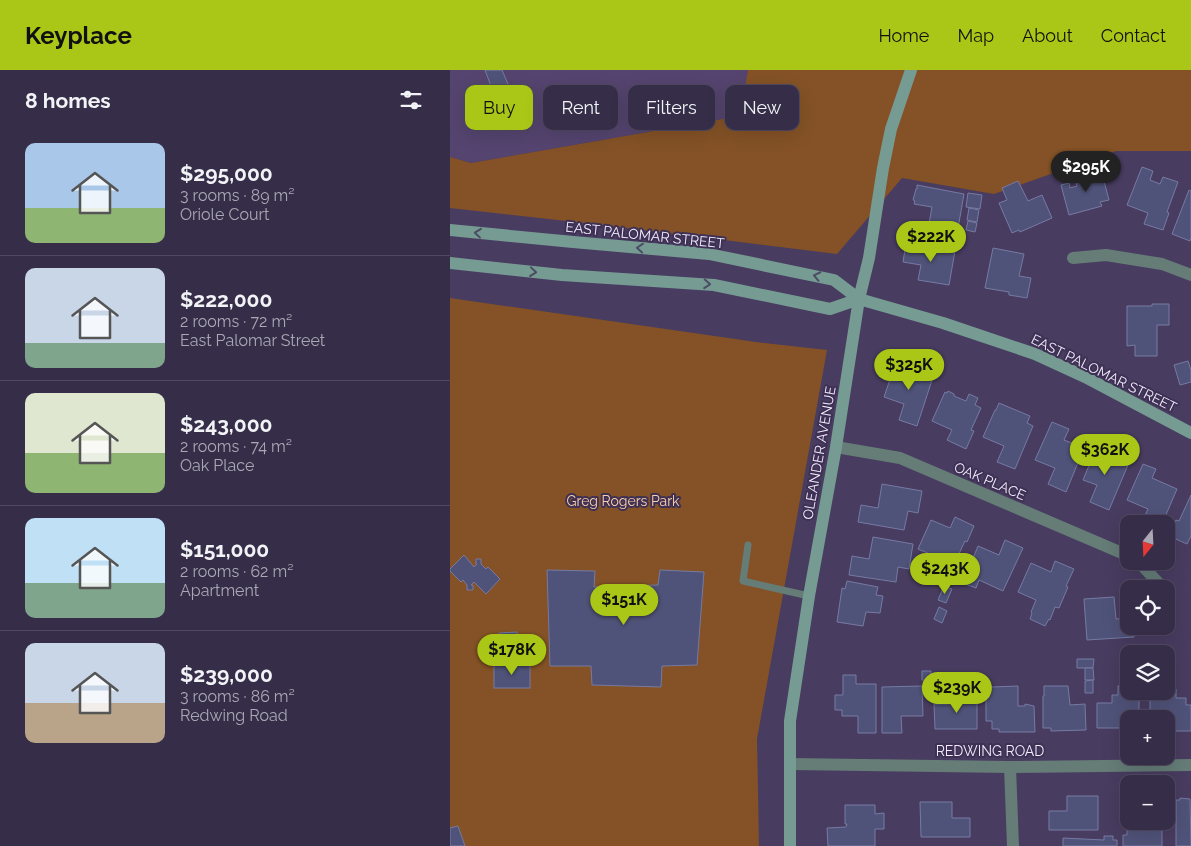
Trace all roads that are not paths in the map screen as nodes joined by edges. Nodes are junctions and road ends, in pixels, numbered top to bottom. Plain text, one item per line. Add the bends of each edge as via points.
1 (911, 70) edge
2 (450, 230) edge
3 (1073, 258) dead end
4 (450, 263) edge
5 (1191, 275) edge
6 (859, 299) junction
7 (1191, 433) edge
8 (836, 447) junction
9 (748, 545) dead end
10 (1120, 552) edge
11 (1146, 570) edge
12 (1156, 580) edge
13 (809, 596) junction
14 (790, 764) junction
15 (1191, 765) edge
16 (1010, 767) junction
17 (790, 846) edge
18 (1013, 846) edge

1 - 6 main road, OLEANDER AVENUE via 882,168 869,258
6 -> 2 main road, EAST PALOMAR STREET via 834,280 709,254
3 - 5 street via 1106,255 1162,264
4 -> 6 main road via 562,275 714,285 830,309
6 - 7 main road, EAST PALOMAR STREET via 943,322 1035,354
6 - 8 main road, OLEANDER AVENUE
8 - 10 street, OAK PLACE via 900,458
8 - 13 main road, OLEANDER AVENUE
9 - 13 lane via 743,581
11 - 12 street
13 - 14 main road, OLEANDER AVENUE via 790,721
14 - 16 street, REDWING ROAD
14 - 17 main road, OLEANDER AVENUE
15 - 16 street, REDWING ROAD
16 - 18 street

